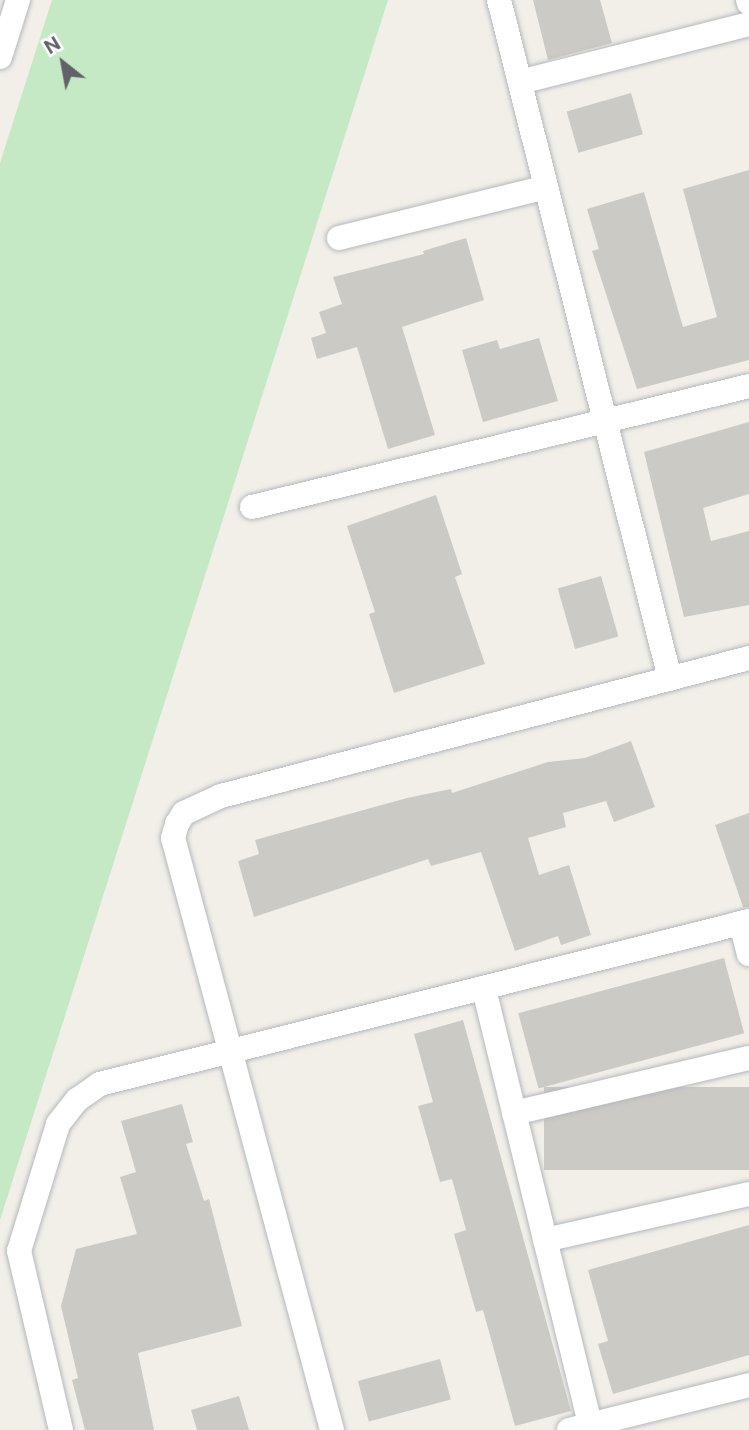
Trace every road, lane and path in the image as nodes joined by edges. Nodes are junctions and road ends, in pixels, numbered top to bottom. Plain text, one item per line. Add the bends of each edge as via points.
1 (18, 0) edge
2 (499, 0) edge
3 (749, 24) edge
4 (0, 57) edge
5 (520, 82) junction
6 (546, 187) junction
7 (339, 238) dead end
8 (749, 386) edge
9 (606, 421) junction
10 (252, 507) dead end
11 (749, 658) edge
12 (670, 679) junction
13 (745, 922) edge
14 (749, 954) edge
15 (484, 989) junction
16 (231, 1053) junction
17 (749, 1058) edge
18 (514, 1113) junction
19 (749, 1194) edge
20 (545, 1240) junction
21 (749, 1385) edge
22 (579, 1427) edge
23 (61, 1430) edge
24 (332, 1430) edge

1 - 4 street
2 - 5 street
3 - 5 street
5 - 6 street
6 - 7 street
6 - 9 street
8 - 9 street
9 - 10 street
9 - 12 street
11 - 12 street
12 - 16 street via 221,796 184,813 173,838
13 - 14 street
13 - 15 street
15 - 16 street
15 - 18 street
16 - 23 street via 100,1084 77,1100 58,1124 19,1251
16 - 24 street
17 - 18 street
18 - 20 street
19 - 20 street
20 - 22 street
21 - 22 street

